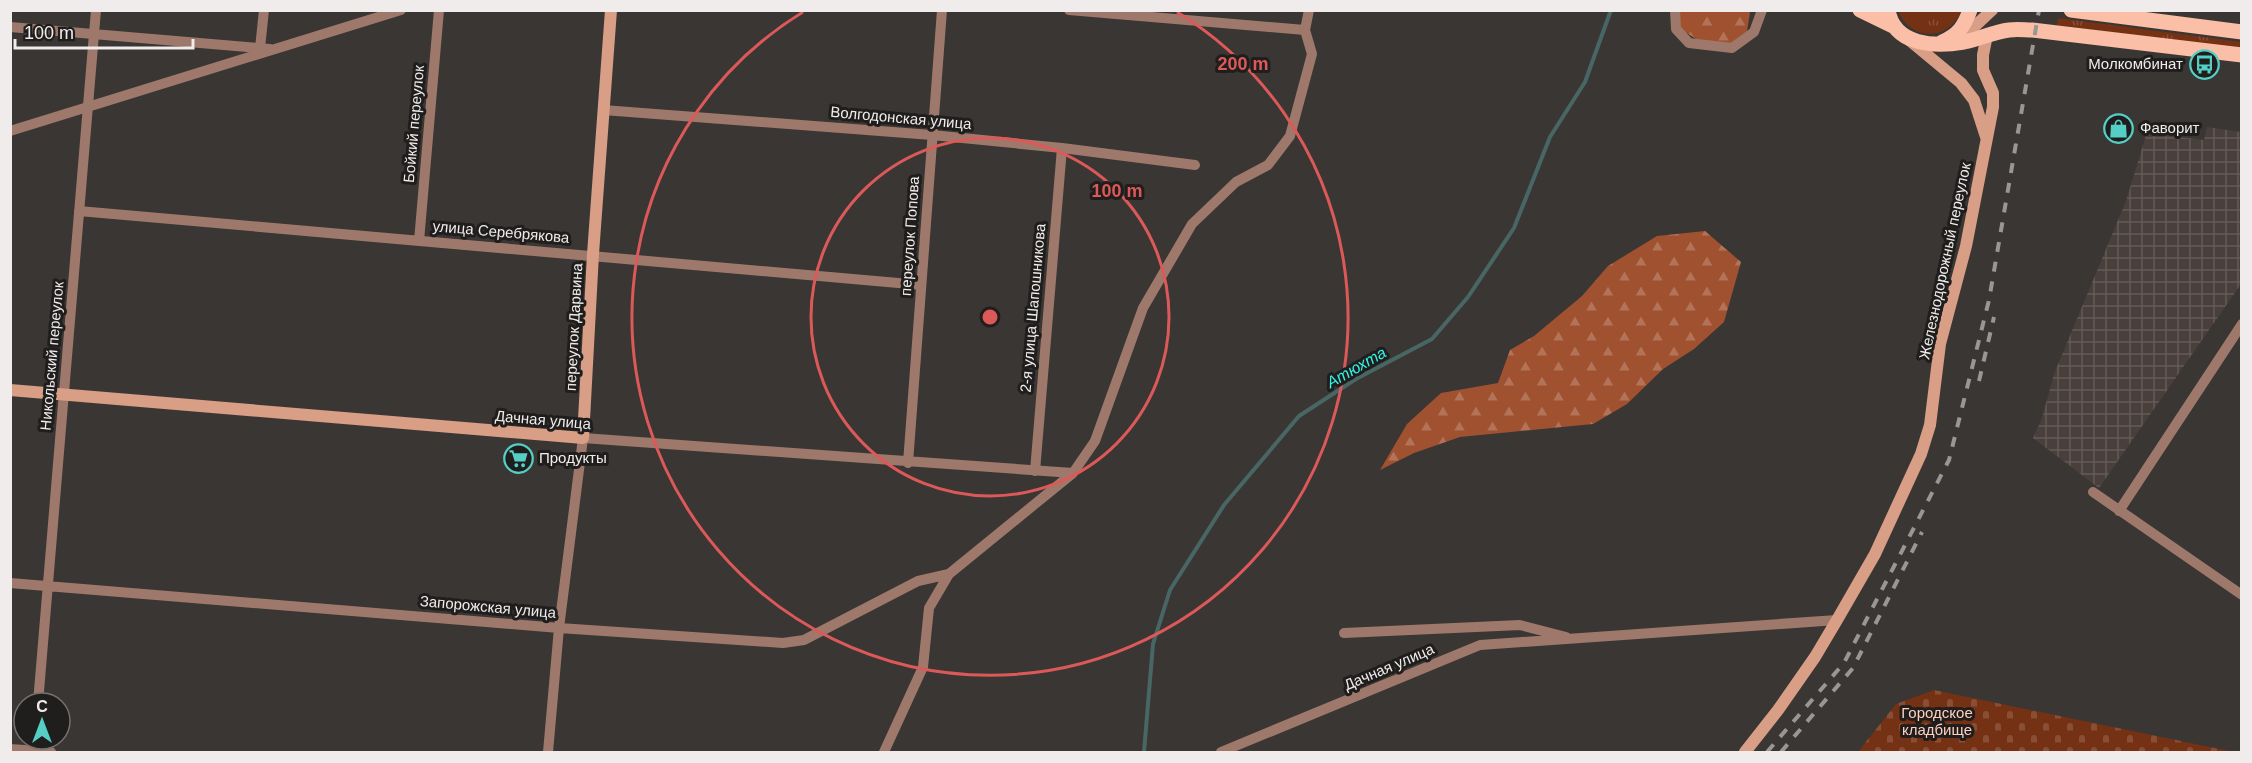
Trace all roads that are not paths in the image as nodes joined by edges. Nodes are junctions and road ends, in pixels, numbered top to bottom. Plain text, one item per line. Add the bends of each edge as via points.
1 (96, 10) edge
2 (264, 10) edge
3 (401, 10) edge
4 (439, 10) edge
5 (611, 10) edge
6 (942, 10) edge
7 (1069, 10) edge
8 (1309, 10) edge
9 (1675, 10) edge
10 (1762, 10) edge
11 (1860, 10) edge
12 (1888, 10) edge
13 (1970, 10) edge
14 (1992, 10) edge
15 (2071, 10) edge
16 (10, 27) edge
17 (1895, 27) junction
18 (1305, 30) junction
19 (2241, 32) edge
20 (94, 34) junction
21 (1987, 35) junction
22 (1954, 36) junction
23 (1907, 38) junction
24 (1939, 44) junction
25 (260, 48) junction
26 (277, 49) junction
27 (2241, 55) edge
28 (87, 107) junction
29 (603, 110) junction
30 (10, 131) edge
31 (932, 135) junction
32 (1986, 140) junction
33 (1062, 148) junction
34 (1195, 165) dead end
35 (79, 211) junction
36 (419, 241) junction
37 (593, 254) junction
38 (921, 285) junction
39 (2241, 324) edge
40 (10, 390) edge
41 (64, 394) junction
42 (583, 438) junction
43 (908, 463) junction
44 (1035, 471) junction
45 (1073, 473) junction
46 (2093, 492) dead end
47 (2119, 511) junction
48 (950, 574) junction
49 (10, 583) edge
50 (47, 586) junction
51 (2241, 595) edge
52 (1837, 620) junction
53 (559, 628) junction
54 (1344, 633) dead end
55 (1575, 640) junction
56 (39, 691) edge
57 (10, 749) edge
58 (34, 752) edge
59 (51, 753) edge
60 (548, 753) edge
61 (884, 753) edge
62 (1221, 753) edge
63 (1745, 753) edge

1 - 20 street, Никольский переулок
2 - 25 street
3 - 26 street
4 - 36 street, Бойкий переулок
5 - 29 street, переулок Дарвина
6 - 31 street, переулок Попова
7 - 18 street
8 - 18 street
9 - 10 street via 1676,29 1689,43 1732,48 1754,32
11 - 17 main road
12 - 17 main road
13 - 22 main road via 1965,25
14 - 22 street via 1975,26
15 - 19 main road
16 - 20 street
17 - 23 main road
18 - 45 street via 1312,54 1290,136 1268,165 1236,182 1192,224 1143,308 1095,441
20 - 25 street
20 - 28 street, Никольский переулок
21 - 24 main road
21 - 27 main road via 2032,30
21 - 32 street, Железнодорожный переулок via 1983,70 1993,93 1993,107
22 - 24 main road
23 - 24 main road
23 - 32 street via 1974,100
25 - 26 street
26 - 28 street
28 - 30 street
28 - 35 street, Никольский переулок
29 - 31 street, Волгодонская улица
29 - 37 street, переулок Дарвина
31 - 33 street, Волгодонская улица
31 - 38 street, переулок Попова
32 - 52 street, Железнодорожный переулок via 1966,246 1940,344 1930,425 1921,454 1875,554
33 - 34 street, Волгодонская улица
33 - 44 street, 2-я улица Шапошникова
35 - 36 street, улица Серебрякова
35 - 41 street, Никольский переулок
36 - 37 street, улица Серебрякова
37 - 38 street, улица Серебрякова
37 - 42 street, переулок Дарвина
38 - 43 street, переулок Попова
39 - 47 street
40 - 41 street, Дачная улица
41 - 42 street, Дачная улица
41 - 50 street, Никольский переулок
42 - 43 street, Дачная улица
42 - 53 street, переулок Дарвина
43 - 44 street, Дачная улица
44 - 45 street, Дачная улица
45 - 48 street
46 - 47 street
47 - 51 street
48 - 53 street, Запорожская улица via 918,581 804,640 783,644
48 - 61 street via 929,608 923,668
49 - 50 street, Запорожская улица
50 - 53 street, Запорожская улица
50 - 56 street, Никольский переулок
52 - 55 street, Дачная улица
52 - 63 street, Железнодорожный переулок via 1785,701
53 - 60 street, переулок Дарвина
54 - 55 street, Дачная улица via 1520,625
55 - 62 street, Дачная улица via 1480,645
57 - 58 street
58 - 59 street

